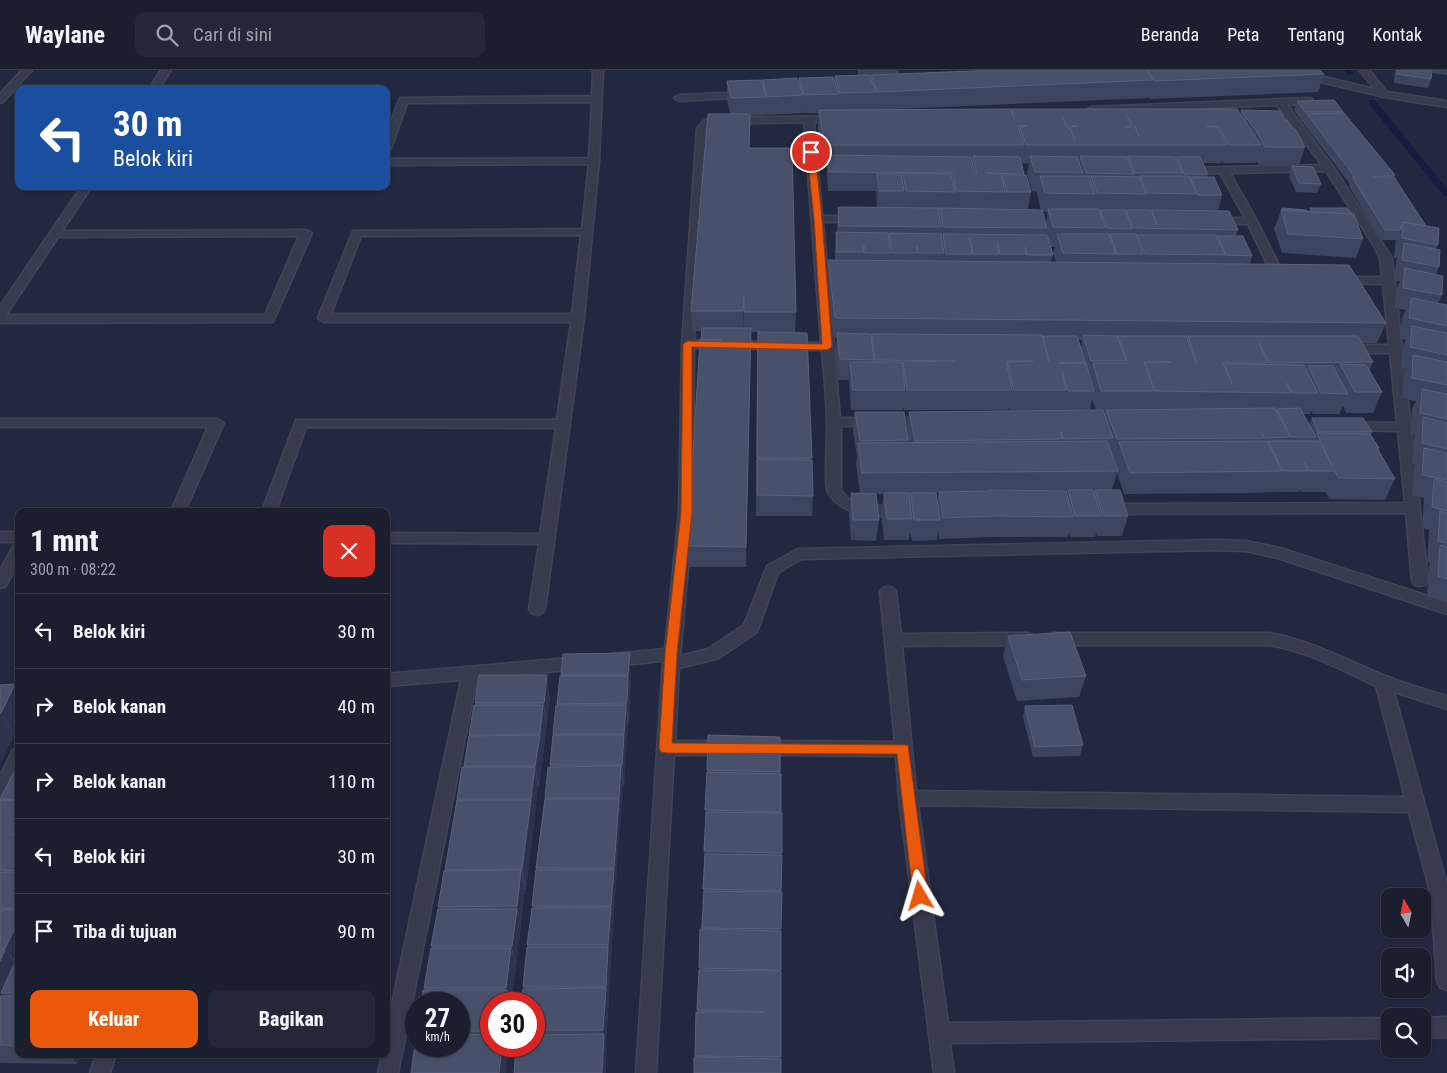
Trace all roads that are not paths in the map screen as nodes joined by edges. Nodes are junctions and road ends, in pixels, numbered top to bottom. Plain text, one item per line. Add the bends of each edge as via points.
1 (27, 70) edge
2 (166, 70) edge
3 (598, 70) edge
4 (1364, 70) edge
5 (1289, 75) edge
6 (157, 85) edge
7 (1384, 94) junction
8 (758, 95) edge
9 (679, 98) dead end
10 (0, 100) edge
11 (598, 100) junction
12 (1308, 101) edge
13 (1280, 102) junction
14 (1447, 104) edge
15 (1084, 110) edge
16 (848, 118) edge
17 (809, 120) junction
18 (390, 138) edge
19 (594, 161) junction
20 (390, 162) edge
21 (1329, 168) junction
22 (1175, 171) edge
23 (1224, 171) junction
24 (84, 190) edge
25 (818, 219) junction
26 (868, 220) edge
27 (1203, 221) edge
28 (1252, 221) junction
29 (586, 232) junction
30 (55, 234) junction
31 (1280, 279) edge
32 (1329, 280) edge
33 (1387, 281) junction
34 (0, 315) edge
35 (578, 318) junction
36 (0, 320) edge
37 (688, 344) junction
38 (827, 347) junction
39 (847, 347) edge
40 (1334, 349) edge
41 (1394, 349) junction
42 (0, 422) edge
43 (834, 422) junction
44 (942, 422) edge
45 (562, 424) junction
46 (1334, 426) edge
47 (1403, 427) junction
48 (179, 508) edge
49 (270, 508) edge
50 (1412, 508) junction
51 (1096, 509) edge
52 (919, 510) edge
53 (0, 537) edge
54 (15, 537) edge
55 (390, 538) edge
56 (545, 539) junction
57 (15, 556) edge
58 (1420, 581) dead end
59 (0, 584) edge
60 (888, 592) dead end
61 (1447, 608) edge
62 (537, 609) dead end
63 (894, 640) junction
64 (671, 659) junction
65 (470, 674) junction
66 (390, 680) edge
67 (1384, 682) junction
68 (1447, 703) edge
69 (666, 748) junction
70 (903, 749) junction
71 (15, 763) edge
72 (0, 794) edge
73 (908, 798) junction
74 (1416, 805) junction
75 (1447, 981) edge
76 (1447, 1027) edge
77 (1381, 1028) edge
78 (1431, 1028) edge
79 (938, 1033) junction
80 (105, 1058) edge
81 (100, 1073) edge
82 (388, 1073) edge
83 (646, 1073) edge
84 (944, 1073) edge

1 - 10 street
2 - 6 street
3 - 11 street
4 - 7 street
5 - 7 street via 1316,77
7 - 14 street
8 - 9 street
11 - 18 street via 404,100
11 - 19 street
12 - 13 street
13 - 15 street
13 - 21 street via 1288,122
16 - 17 street
17 - 25 street via 817,169
17 - 37 street via 714,121 703,126
19 - 20 street
19 - 29 street
21 - 23 street
21 - 33 street via 1380,246 1386,258
22 - 23 street
23 - 28 street
24 - 30 street
25 - 26 street
25 - 38 street via 827,276
27 - 28 street
28 - 31 street
29 - 35 street
29 - 35 street via 357,233 324,318
30 - 34 street
30 - 36 street via 306,233 270,319
32 - 33 street
33 - 41 street
35 - 45 street
37 - 38 street
37 - 64 street via 686,512
38 - 39 street
38 - 43 street
40 - 41 street
41 - 47 street
42 - 48 street via 217,423
43 - 44 street
43 - 52 street via 834,490 837,497 856,509
45 - 49 street via 300,423
45 - 56 street
46 - 47 street
47 - 50 street
50 - 51 street
50 - 58 street
53 - 54 street
55 - 56 street
56 - 62 street
57 - 59 street
60 - 63 street
61 - 64 street via 1280,553 1246,546 798,554 772,570 751,628 713,654
63 - 67 street via 1286,640
63 - 70 street
64 - 65 street
64 - 69 street
65 - 66 street
65 - 82 street
67 - 68 street
67 - 74 street
69 - 70 street
69 - 83 street
70 - 73 street
71 - 72 street
73 - 74 street
73 - 79 street
74 - 75 street via 1440,895
76 - 78 street
77 - 79 street
79 - 84 street
80 - 81 street

